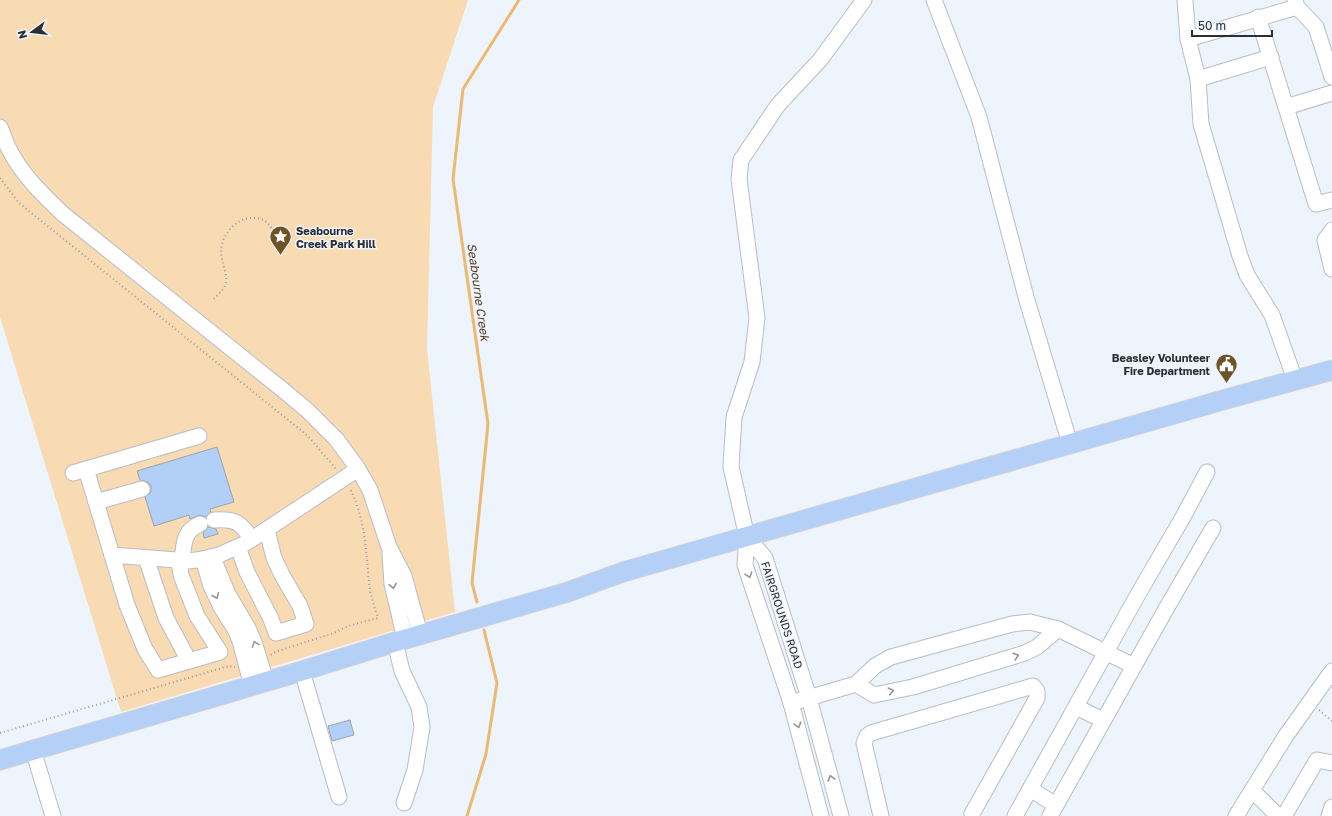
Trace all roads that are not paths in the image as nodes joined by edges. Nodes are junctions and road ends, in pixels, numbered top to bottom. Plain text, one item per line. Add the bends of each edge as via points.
1 (864, 0) edge
2 (934, 0) edge
3 (1185, 0) edge
4 (1296, 3) edge
5 (1258, 17) junction
6 (1188, 39) junction
7 (1271, 57) junction
8 (1332, 77) edge
9 (1198, 79) junction
10 (1332, 93) edge
11 (1286, 107) junction
12 (0, 127) edge
13 (1332, 200) edge
14 (1332, 230) edge
15 (1332, 269) edge
16 (1332, 370) edge
17 (1295, 380) junction
18 (199, 436) dead end
19 (1070, 444) junction
20 (358, 469) junction
21 (1207, 472) dead end
22 (142, 489) dead end
23 (96, 502) junction
24 (1213, 528) dead end
25 (266, 530) junction
26 (747, 537) junction
27 (252, 540) junction
28 (238, 547) junction
29 (112, 555) junction
30 (146, 558) junction
31 (208, 558) junction
32 (181, 561) junction
33 (1058, 629) junction
34 (406, 638) junction
35 (1107, 652) junction
36 (189, 661) junction
37 (1134, 666) junction
38 (302, 671) junction
39 (1332, 671) edge
40 (259, 684) junction
41 (856, 684) junction
42 (809, 698) junction
43 (791, 703) junction
44 (1076, 707) junction
45 (1103, 720) junction
46 (33, 750) junction
47 (0, 760) edge
48 (1332, 763) edge
49 (1030, 789) junction
50 (1252, 790) junction
51 (339, 797) dead end
52 (404, 803) dead end
53 (1332, 807) edge
54 (1053, 811) edge
55 (973, 815) edge
56 (52, 816) edge
57 (822, 816) edge
58 (841, 816) edge
59 (880, 816) edge
60 (1015, 816) edge
61 (1236, 816) edge
62 (1278, 816) edge
63 (1284, 816) edge
64 (1329, 816) edge

1 - 26 street via 820,60 778,106 741,160 739,179 757,318 752,362 734,417 731,467
2 - 19 street via 979,117 1026,297
3 - 6 street
4 - 5 street
4 - 8 street via 1316,27
5 - 6 street
5 - 7 street
6 - 9 street
7 - 9 street
7 - 11 street
9 - 17 street via 1200,124 1240,256 1247,275 1272,314
10 - 11 street
11 - 13 street via 1316,204
12 - 20 street via 21,169 41,194 307,410 337,440
14 - 15 street via 1325,240
16 - 17 main road
17 - 19 main road
18 - 23 street via 79,471
19 - 26 main road
20 - 25 street
20 - 34 street via 370,490 389,547 404,576
21 - 35 street
22 - 23 street
23 - 29 street
24 - 37 street
25 - 27 street
25 - 28 street via 274,558 300,606 306,624 276,633
26 - 34 main road
26 - 42 street, FAIRGROUNDS ROAD via 765,558
26 -> 43 street, FAIRGROUNDS ROAD via 745,565
27 - 28 street
27 - 32 street via 242,526 233,520 207,522 192,527 186,535
28 - 31 street
29 - 30 street
29 - 36 street via 134,626 158,670
30 - 32 street
30 - 36 street via 166,618
31 - 32 street
31 - 40 street via 211,586 253,662
32 - 36 street via 181,575 197,616 220,652
33 - 35 street
33 - 41 street via 1030,622 1018,623 959,638 891,657 875,666
41 -> 33 street via 874,695 913,687 1025,653 1037,647
34 - 38 main road
34 - 52 street via 402,671 419,707 422,727 416,770
35 - 37 street
35 - 44 street
37 - 45 street
38 - 40 main road
38 - 51 street
39 - 50 street via 1285,737
40 - 46 main road
41 - 42 street
42 - 43 street
58 -> 42 street, FAIRGROUNDS ROAD
43 -> 57 street, FAIRGROUNDS ROAD
44 - 45 street
44 - 49 street
45 - 54 street
46 - 47 main road
46 - 56 street
48 - 63 street via 1317,760
49 - 54 street
49 - 60 street
50 - 61 street
50 - 62 street
53 - 64 street
55 - 59 street via 1037,698 1037,691 1033,686 867,736 864,742

